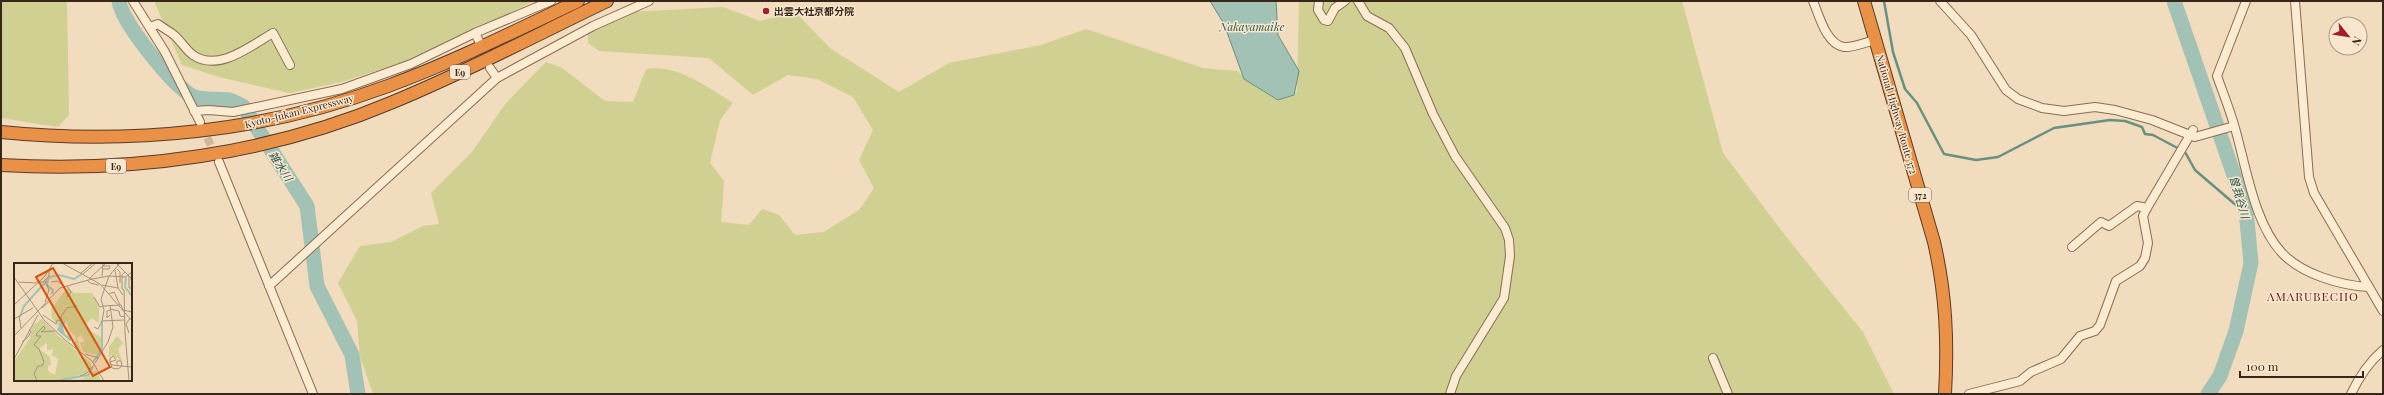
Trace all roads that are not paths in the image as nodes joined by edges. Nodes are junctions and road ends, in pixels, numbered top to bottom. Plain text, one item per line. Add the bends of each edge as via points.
1 (133, 1) edge
2 (551, 1) edge
3 (578, 1) edge
4 (608, 1) edge
5 (649, 1) edge
6 (1319, 1) edge
7 (1345, 1) edge
8 (1358, 1) edge
9 (1813, 1) edge
10 (1864, 1) edge
11 (1940, 1) edge
12 (2246, 1) edge
13 (2295, 1) edge
14 (150, 27) junction
15 (475, 33) junction
16 (1875, 40) junction
17 (479, 41) dead end
18 (290, 65) dead end
19 (490, 68) dead end
20 (497, 78) junction
21 (194, 111) junction
22 (200, 122) tunnel mouth
23 (2232, 127) junction
24 (1, 132) edge
25 (2190, 136) junction
26 (219, 162) tunnel mouth
27 (1, 165) edge
28 (2147, 208) junction
29 (2072, 247) dead end
30 (269, 286) junction
31 (2368, 287) junction
32 (2383, 312) edge
33 (2383, 350) edge
34 (1713, 358) dead end
35 (313, 394) edge
36 (1450, 394) edge
37 (1728, 394) edge
38 (1945, 394) edge
39 (1969, 394) edge
40 (2351, 394) edge

1 - 14 street
2 - 15 street
3 - 24 highway, Kyoto-Jukan Expressway / E9 via 422,73 354,98 296,114 217,129 160,135 41,136
4 - 27 highway, Kyoto-Jukan Expressway / E9 via 392,103 308,132 230,151 132,165
5 - 20 street via 592,26
6 - 7 street via 1318,10 1324,20 1328,21 1335,8
8 - 36 street via 1367,16 1389,28 1405,48 1433,114 1455,156 1505,228 1509,240 1510,256 1504,298 1456,376
9 - 16 street via 1830,39 1838,45 1845,47
10 - 16 highway, National Highway Route 372 / 372
11 - 25 street via 1972,35 2013,97 2054,111 2095,107 2116,110 2152,120
12 - 23 street via 2216,76
13 - 31 street via 2309,177 2314,193
14 - 18 street via 158,24 174,35 193,55 201,59 215,60 228,59 273,33
14 - 21 street
15 - 17 street
15 - 21 street via 411,64 342,89 233,112
16 - 38 highway, National Highway Route 372 / 372 via 1942,276 1946,309
19 - 20 street
20 - 30 street
21 - 22 street
23 - 25 street via 2200,136
23 - 31 street via 2256,206 2282,252 2301,268 2334,281
25 - 28 street
26 - 30 street
28 - 29 street via 2137,206 2109,226 2101,222
28 - 39 street via 2143,218 2148,243 2145,258 2140,266 2116,281 2100,325 2095,331 2080,336 2061,359 2031,372 2020,381
30 - 35 street
31 - 32 street
33 - 40 street via 2358,380
34 - 37 street

